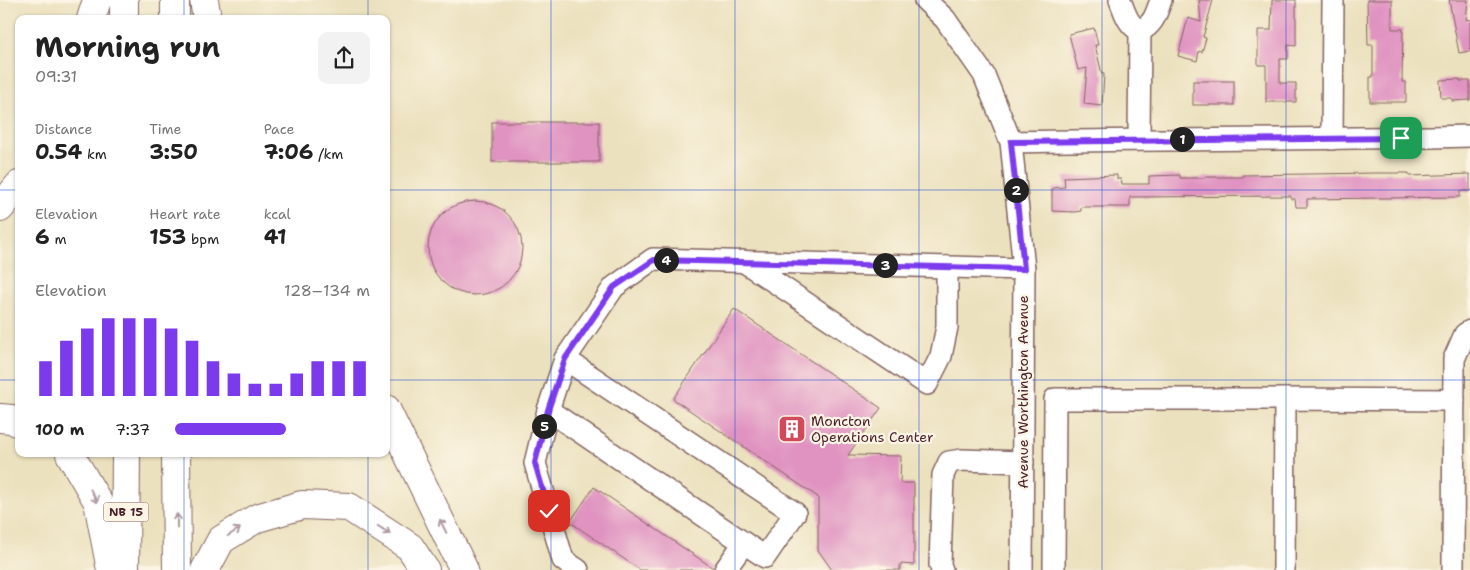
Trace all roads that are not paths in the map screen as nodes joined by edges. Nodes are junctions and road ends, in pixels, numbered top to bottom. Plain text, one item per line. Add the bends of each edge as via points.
1 (97, 0) edge
2 (124, 0) edge
3 (175, 0) edge
4 (204, 0) edge
5 (925, 0) edge
6 (1120, 0) edge
7 (1161, 0) edge
8 (1332, 0) edge
9 (92, 15) edge
10 (124, 15) edge
11 (175, 15) edge
12 (206, 15) edge
13 (1140, 31) junction
14 (1470, 136) edge
15 (1332, 139) junction
16 (1139, 140) junction
17 (1011, 142) junction
18 (15, 190) edge
19 (0, 208) edge
20 (743, 261) junction
21 (947, 267) junction
22 (1024, 269) junction
23 (1470, 331) edge
24 (565, 359) junction
25 (1285, 399) junction
26 (1454, 400) junction
27 (548, 410) junction
28 (390, 417) edge
29 (0, 418) edge
30 (15, 421) edge
31 (1054, 446) junction
32 (1023, 454) junction
33 (72, 457) edge
34 (126, 457) edge
35 (176, 457) edge
36 (1462, 499) edge
37 (744, 543) junction
38 (111, 570) edge
39 (125, 570) edge
40 (177, 570) edge
41 (205, 570) edge
42 (425, 570) edge
43 (464, 570) edge
44 (578, 570) edge
45 (725, 570) edge
46 (942, 570) edge
47 (1022, 570) edge
48 (1054, 570) edge
49 (1284, 570) edge
50 (1454, 570) edge

1 - 9 highway
2 - 10 highway
3 - 11 highway
4 - 12 highway
5 - 17 street, Avenue Worthington Avenue via 945,19 984,75
6 - 13 street via 1128,22
7 - 13 street via 1154,20
8 - 15 street
13 - 16 street
14 - 15 street
15 - 16 street
16 - 17 street
17 - 22 street, Avenue Worthington Avenue
18 - 19 highway
20 - 21 street
20 - 21 street via 928,384 942,356 947,327
20 - 24 street via 654,260 614,287
21 - 22 street
22 - 32 street, Avenue Worthington Avenue
23 - 26 street via 1454,359
24 - 27 street
24 - 37 street via 795,513 765,557
25 - 26 street
25 - 31 street via 1054,399
25 - 49 street
26 - 36 street
27 - 37 street
27 - 44 street via 535,463 563,560
43 -> 28 highway
29 - 30 highway
31 - 32 street
31 - 48 street
32 - 46 street via 950,462 943,475
32 - 47 street, Avenue Worthington Avenue
33 -> 38 highway via 98,502
34 - 39 highway, NB 15
40 -> 35 highway
36 - 50 street
37 - 45 street
41 -> 42 highway via 222,540 257,518 302,505 349,507 410,547

